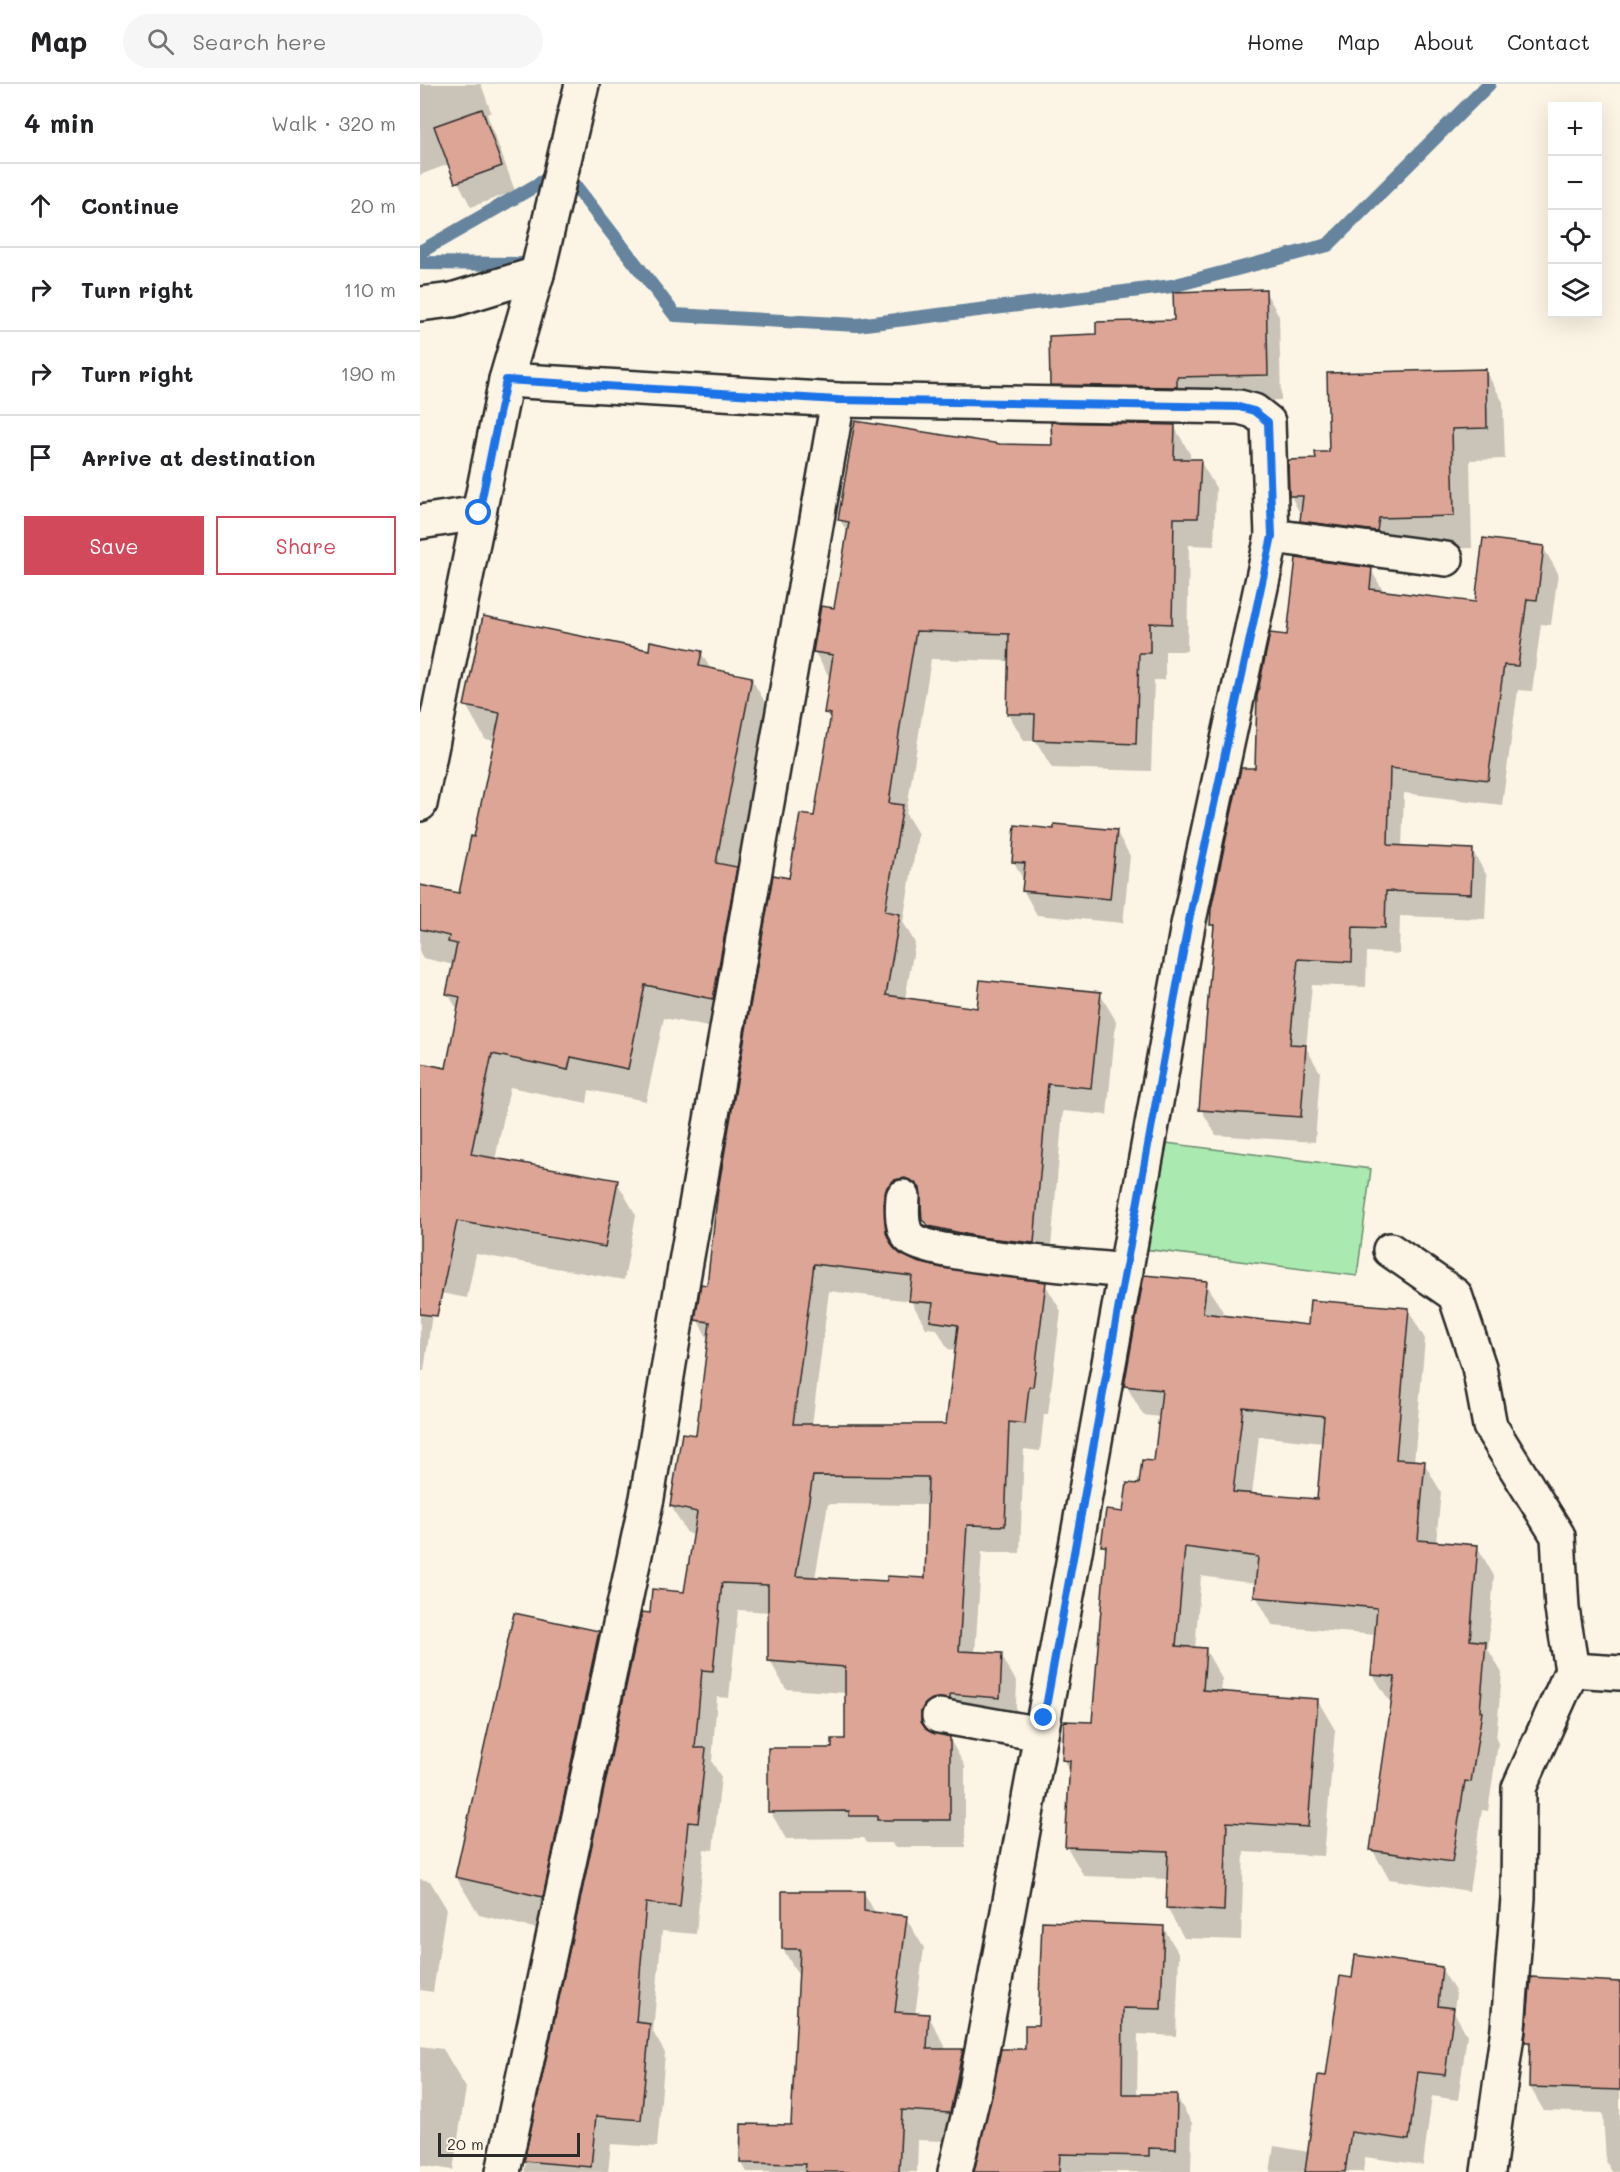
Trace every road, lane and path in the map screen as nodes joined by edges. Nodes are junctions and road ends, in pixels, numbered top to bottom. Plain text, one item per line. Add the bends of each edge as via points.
1 (582, 84) edge
2 (537, 274) junction
3 (420, 303) edge
4 (506, 380) junction
5 (838, 400) junction
6 (479, 513) junction
7 (420, 522) edge
8 (1272, 536) junction
9 (1446, 559) dead end
10 (420, 804) edge
11 (903, 1197) dead end
12 (1390, 1250) dead end
13 (1126, 1271) junction
14 (1572, 1670) junction
15 (1620, 1672) edge
16 (939, 1716) dead end
17 (1041, 1734) junction
18 (503, 2172) edge
19 (955, 2172) edge
20 (1488, 2172) edge

1 - 2 street
2 - 3 street via 452,300
2 - 4 street
4 - 5 street
4 - 6 street
5 - 8 street via 1239,407 1254,411 1268,422
5 - 18 street via 647,1498
6 - 7 street
6 - 10 street
8 - 9 street
8 - 13 street via 1188,925
11 - 13 street via 905,1228 909,1237 920,1243 952,1251
12 - 14 street via 1455,1295 1479,1367 1490,1426 1558,1536 1562,1609
13 - 17 street
14 - 15 street
14 - 20 street via 1519,1788 1518,1898 1508,2028
16 - 17 street
17 - 19 street via 975,2088

